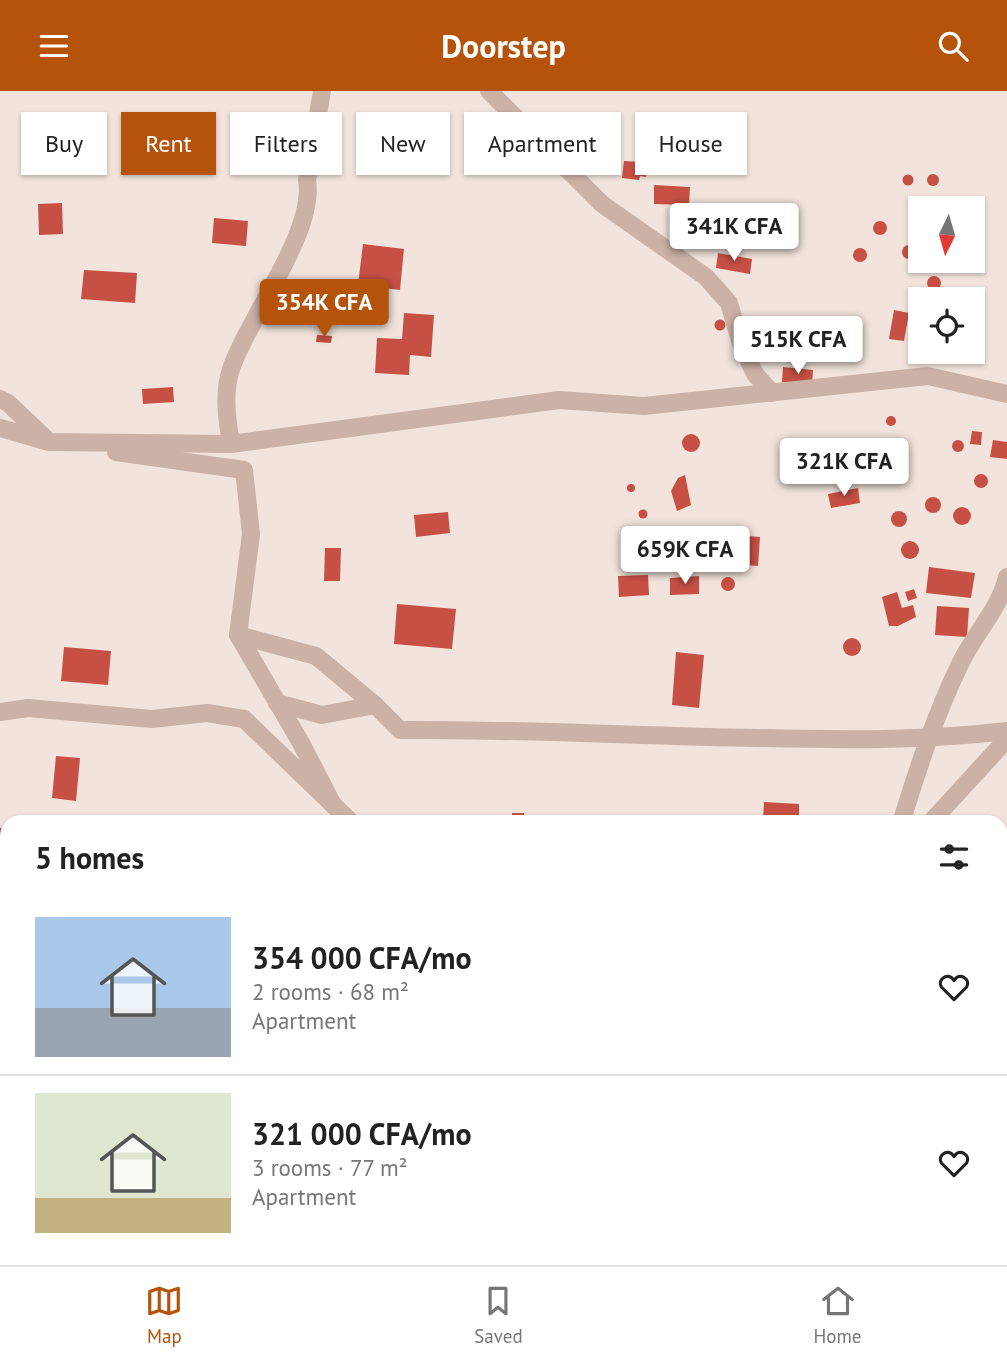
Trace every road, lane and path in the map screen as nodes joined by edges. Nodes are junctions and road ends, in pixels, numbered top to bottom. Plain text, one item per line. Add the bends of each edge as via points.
1 (322, 91) edge
2 (489, 91) edge
3 (772, 393) junction
4 (1007, 394) edge
5 (0, 400) edge
6 (0, 428) edge
7 (49, 442) junction
8 (231, 444) junction
9 (1007, 577) edge
10 (238, 635) junction
11 (276, 703) junction
12 (375, 705) junction
13 (0, 712) edge
14 (1007, 731) edge
15 (928, 739) junction
16 (1007, 739) edge
17 (333, 805) junction
18 (344, 815) edge
19 (904, 815) edge
20 (937, 815) edge

1 - 8 street via 307,180 309,193 295,238 231,369 226,409
2 - 3 street via 602,204 706,277 729,303 755,375
3 - 4 street via 928,376
3 - 8 street via 645,406 559,400
5 - 7 street
6 - 7 street
7 - 8 street
7 - 10 street via 244,470 251,534
9 - 15 street via 962,660
10 - 11 street
10 - 12 street via 316,656
11 - 12 street via 322,715
11 - 17 street
12 - 15 street via 400,730
13 - 17 street via 28,708 152,719 207,713 244,719
14 - 15 street
15 - 19 street
16 - 20 street
17 - 18 street

